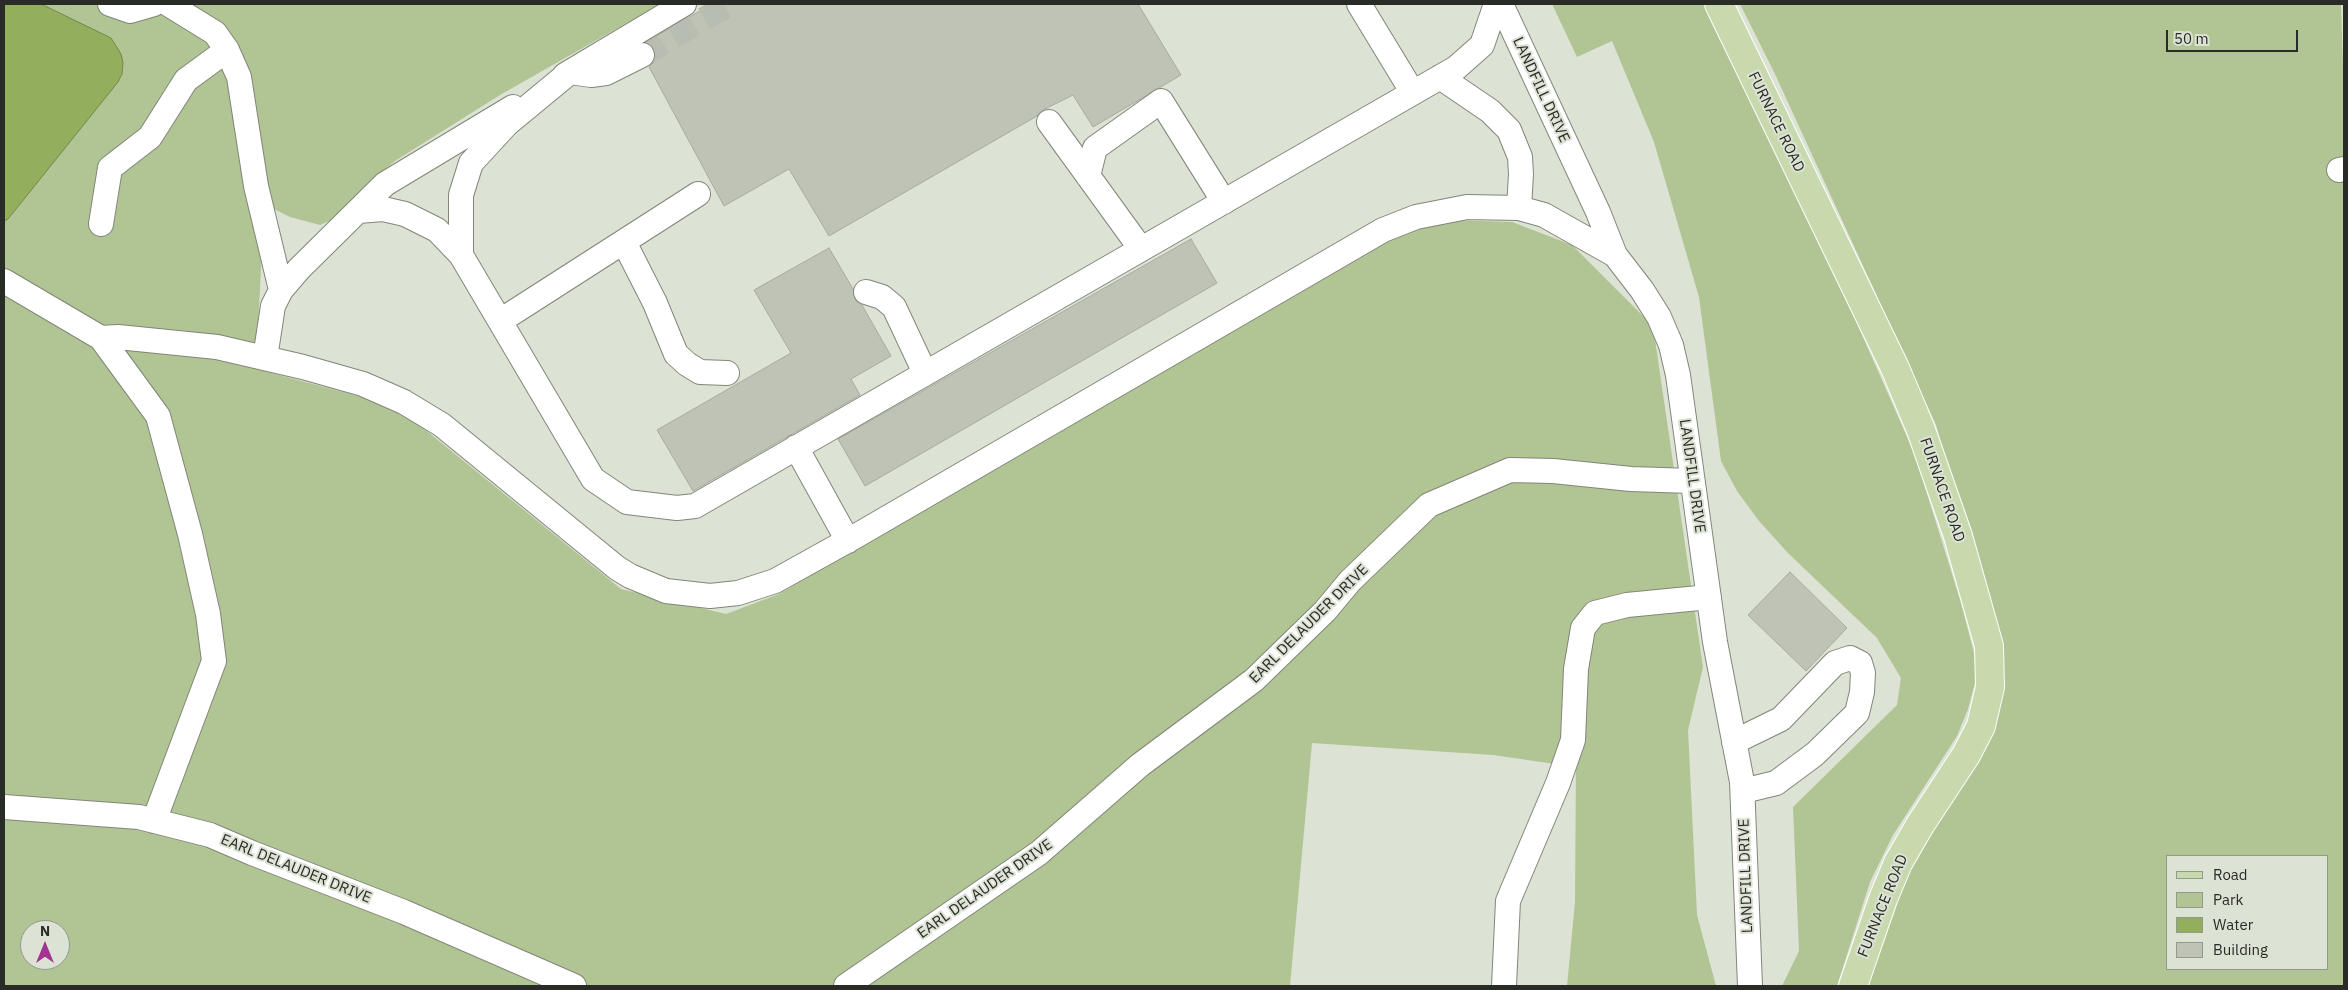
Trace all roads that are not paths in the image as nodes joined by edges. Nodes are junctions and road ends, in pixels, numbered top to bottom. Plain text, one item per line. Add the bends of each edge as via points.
1 (110, 4) edge
2 (154, 4) edge
3 (168, 4) edge
4 (684, 4) edge
5 (1359, 4) edge
6 (1496, 4) edge
7 (1501, 4) edge
8 (1719, 4) edge
9 (227, 50) junction
10 (642, 55) tunnel mouth
11 (570, 72) junction
12 (1440, 78) junction
13 (1413, 93) junction
14 (1049, 122) dead end
15 (1088, 176) junction
16 (698, 194) dead end
17 (1224, 202) junction
18 (1519, 208) junction
19 (358, 211) junction
20 (101, 224) dead end
21 (624, 242) junction
22 (1141, 249) junction
23 (1615, 255) junction
24 (461, 256) junction
25 (4, 281) edge
26 (281, 290) junction
27 (866, 292) dead end
28 (500, 321) junction
29 (101, 338) junction
30 (265, 358) junction
31 (727, 373) dead end
32 (925, 373) junction
33 (796, 447) junction
34 (1692, 481) junction
35 (848, 541) junction
36 (1710, 597) junction
37 (1734, 742) junction
38 (1743, 790) junction
39 (4, 807) edge
40 (154, 821) junction
41 (574, 986) edge
42 (846, 986) edge
43 (1504, 986) edge
44 (1750, 986) edge
45 (1853, 986) edge

1 - 2 street via 130,11
3 - 9 street via 215,33
4 - 11 street
5 - 13 street
6 - 12 street via 1482,45
7 - 23 street, LANDFILL DRIVE
8 - 45 main road, FURNACE ROAD via 1895,368 1921,430 1958,536 1989,646 1990,687 1981,726 1898,862
9 - 20 street via 186,80 150,137 110,168
9 - 26 street via 239,78 256,186
10 - 11 street via 606,73
11 - 19 street via 385,184
11 - 24 street via 507,124 471,163 461,195
12 - 13 street
12 - 18 street via 1490,110 1509,130 1520,157
13 - 17 street
14 - 15 street
15 - 17 street via 1095,148 1161,101
15 - 22 street
16 - 21 street
17 - 22 street
18 - 23 street via 1544,215
18 - 35 street via 1467,207 1433,212 1383,230
19 - 24 street via 383,208 405,214 437,230
19 - 26 street
21 - 28 street
21 - 31 street via 676,354 700,372
22 - 32 street
23 - 34 street, LANDFILL DRIVE via 1659,317 1671,345
24 - 28 street
25 - 29 street
26 - 30 street via 273,306
27 - 32 street via 882,296 894,307
28 - 33 street via 592,479 627,502 678,508 695,506
29 - 30 street via 216,347
29 - 40 street via 158,416 204,596 214,661
30 - 35 street via 363,384 404,402 442,425 486,459 617,568 660,589 694,595 738,593 775,581
32 - 33 street
33 - 35 street
34 - 36 street, LANDFILL DRIVE
34 - 42 street, EARL DELAUDER DRIVE via 1510,470 1429,505 1254,680 1140,765 1039,853
36 - 37 street, LANDFILL DRIVE
36 - 43 street via 1619,607 1595,613 1583,628 1576,669 1573,740 1508,901
37 - 38 street, LANDFILL DRIVE
37 - 38 street via 1780,719 1835,663 1850,658 1860,663 1862,692 1857,713 1815,754 1776,782
38 - 44 street, LANDFILL DRIVE
39 - 40 street, EARL DELAUDER DRIVE via 139,817
40 - 41 street, EARL DELAUDER DRIVE via 210,835 404,912

